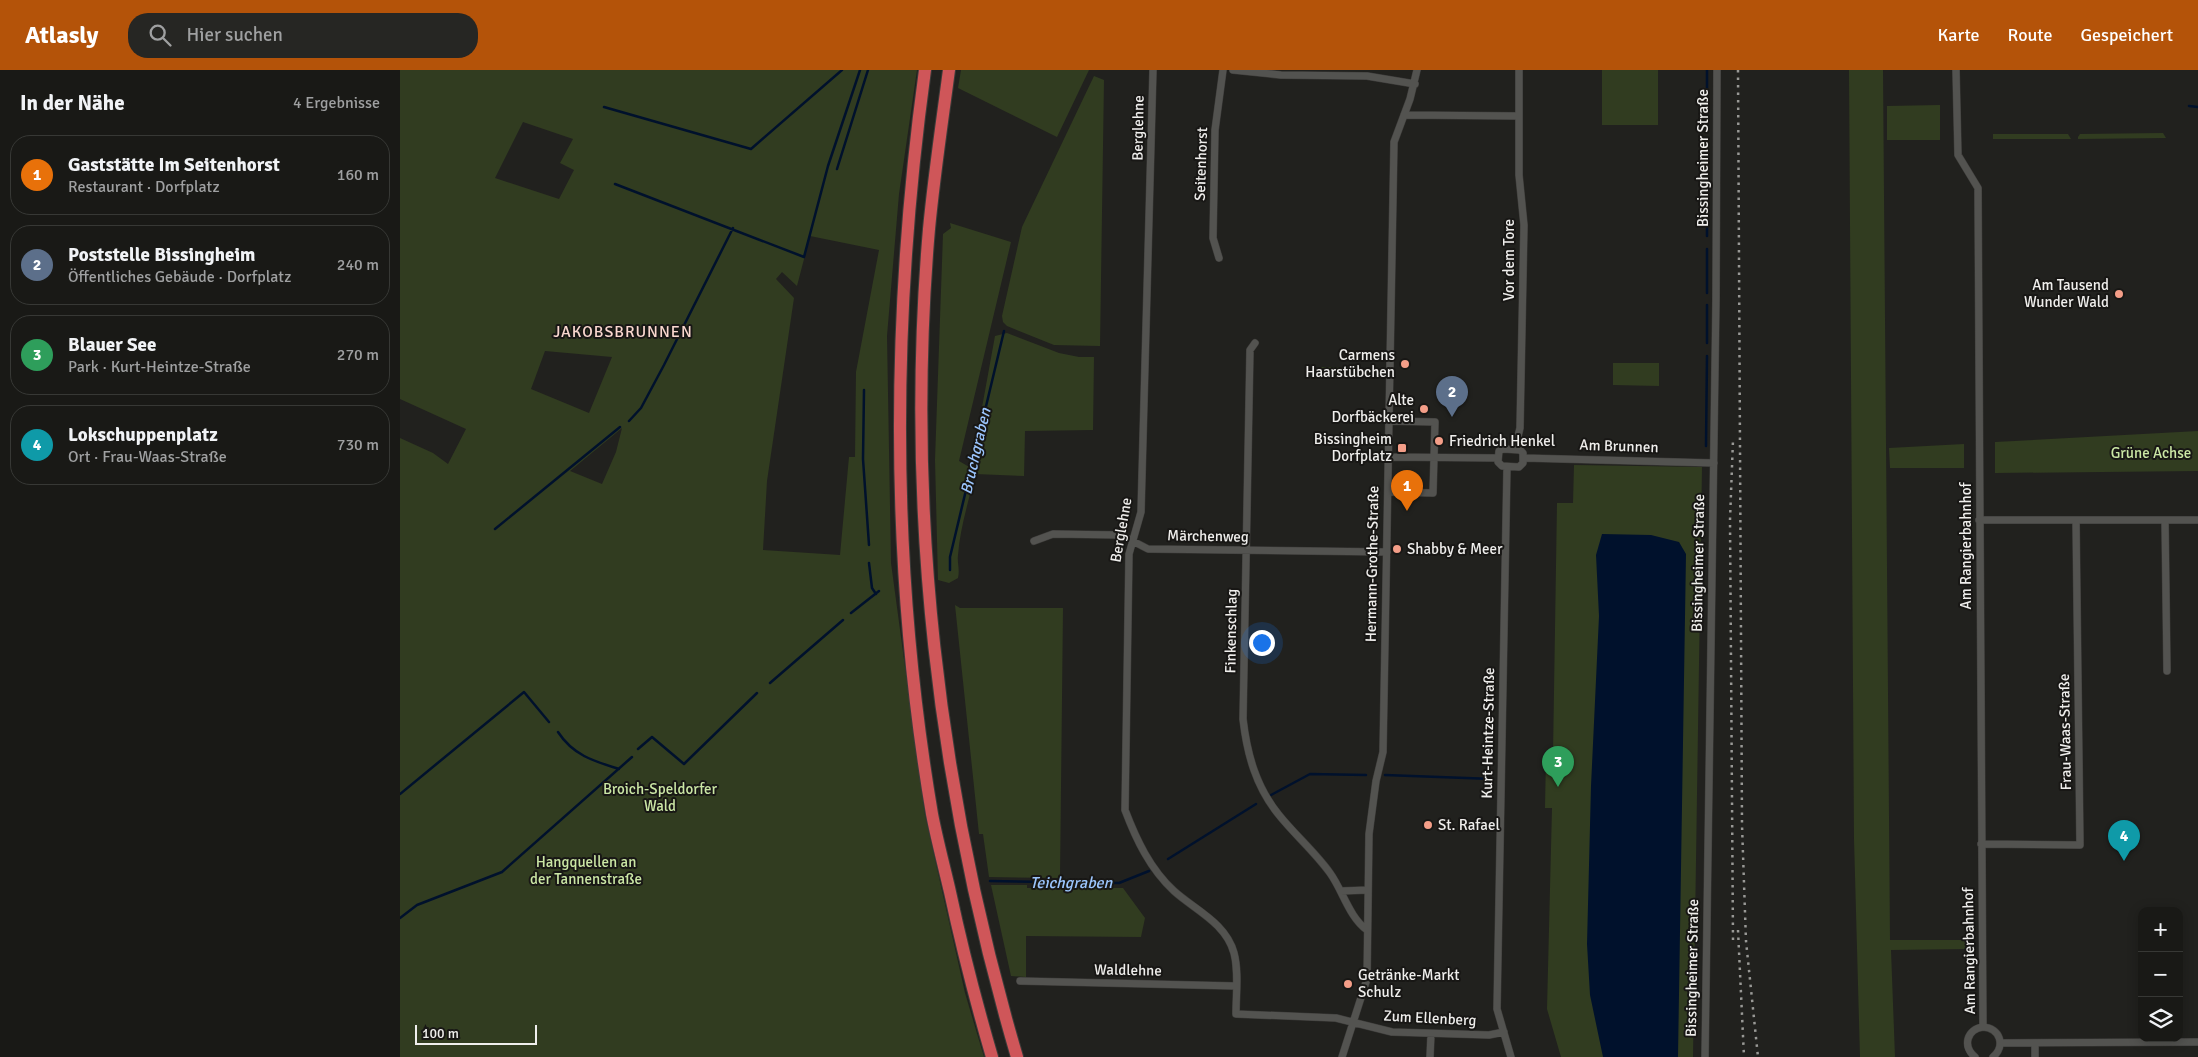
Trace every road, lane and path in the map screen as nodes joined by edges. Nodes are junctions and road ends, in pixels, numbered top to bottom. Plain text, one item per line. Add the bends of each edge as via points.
1 (925, 70) edge
2 (949, 70) edge
3 (1153, 70) edge
4 (1223, 70) edge
5 (1232, 70) edge
6 (1416, 70) edge
7 (1519, 70) edge
8 (1717, 70) edge
9 (1956, 70) edge
10 (1282, 72) edge
11 (1415, 84) junction
12 (1404, 115) junction
13 (1519, 116) junction
14 (1220, 258) dead end
15 (1255, 343) dead end
16 (1388, 421) junction
17 (1515, 449) junction
18 (1388, 457) junction
19 (1434, 458) junction
20 (1498, 458) junction
21 (1524, 458) junction
22 (1714, 463) junction
23 (1507, 467) junction
24 (1388, 492) junction
25 (1979, 520) junction
26 (2076, 520) junction
27 (2165, 520) junction
28 (2198, 520) edge
29 (1132, 540) junction
30 (1034, 541) dead end
31 (1245, 550) junction
32 (1387, 552) junction
33 (2168, 671) dead end
34 (1981, 844) junction
35 (1368, 890) junction
36 (1341, 891) junction
37 (1367, 930) junction
38 (1020, 981) dead end
39 (1236, 986) junction
40 (1236, 1014) joint
41 (1354, 1023) junction
42 (1983, 1027) junction
43 (1504, 1032) junction
44 (1431, 1034) junction
45 (2198, 1042) edge
46 (2000, 1043) junction
47 (2034, 1043) junction
48 (992, 1057) edge
49 (1017, 1057) edge
50 (1342, 1057) edge
51 (1430, 1057) edge
52 (1511, 1057) edge
53 (1705, 1057) edge
54 (1975, 1057) edge
55 (1993, 1057) edge
56 (2035, 1057) edge

1 - 48 highway via 906,226 902,308 898,439 902,549 908,637 932,816 972,991
2 - 49 highway via 929,229 924,309 924,545 944,734 957,813 997,990
3 - 29 street, Berglehne via 1141,512
4 - 14 street, Seitenhorst via 1215,130 1213,238
5 - 10 street
6 - 11 street, Hermann-Grothe-Straße
7 - 13 street, Vor dem Tore
8 - 22 street, Bissingheimer Straße
9 - 25 street, Am Rangierbahnhof via 1958,155 1978,188
10 - 11 street via 1367,76
11 - 12 street, Hermann-Grothe-Straße
12 - 13 street
12 - 16 street, Hermann-Grothe-Straße via 1394,142
13 - 17 street, Vor dem Tore via 1519,175 1524,224 1520,428
15 - 31 street, Finkenschlag via 1250,350
16 - 18 street, Hermann-Grothe-Straße
16 - 19 street via 1435,422
17 - 20 street via 1499,451
17 - 21 street via 1520,450
18 - 19 street
18 - 24 street, Hermann-Grothe-Straße
19 - 20 street
19 - 24 street via 1433,493
20 - 23 street via 1502,466
21 - 22 street, Am Brunnen
21 - 23 street, Am Brunnen via 1519,467
22 - 53 street, Bissingheimer Straße
23 - 43 street, Kurt-Heintze-Straße via 1497,1009
24 - 32 street, Hermann-Grothe-Straße
25 - 26 street
25 - 34 street, Am Rangierbahnhof
26 - 27 street
26 - 34 street, Frau-Waas-Straße via 2080,845
27 - 28 street
27 - 33 street
29 - 30 street, Märchenweg via 1121,534 1053,534
29 - 31 street, Märchenweg via 1148,549
29 - 39 street, Berglehne via 1129,554 1125,810 1153,867 1173,890 1216,923 1229,940 1234,953
31 - 32 street, Märchenweg
31 - 36 street, Finkenschlag via 1243,719 1247,748 1267,798 1330,872
32 - 35 street, Hermann-Grothe-Straße via 1383,752 1369,834
34 - 42 street, Am Rangierbahnhof
35 - 36 street
35 - 37 street, Hermann-Grothe-Straße
36 - 37 street, Finkenschlag via 1358,924
37 - 41 street, Hermann-Grothe-Straße via 1367,979
38 - 39 street, Waldlehne
39 - 40 street, Berglehne
40 - 41 street, Zum Ellenberg via 1327,1017
41 - 44 street, Zum Ellenberg via 1385,1032
41 - 50 street, Hermann-Grothe-Straße
42 - 46 street via 1995,1031
42 - 54 street via 1972,1032 1968,1039 1968,1048
43 - 44 street, Zum Ellenberg via 1489,1035
43 - 52 street, Kurt-Heintze-Straße
44 - 51 street
45 - 47 street
46 - 47 street
46 - 55 street
47 - 56 street

